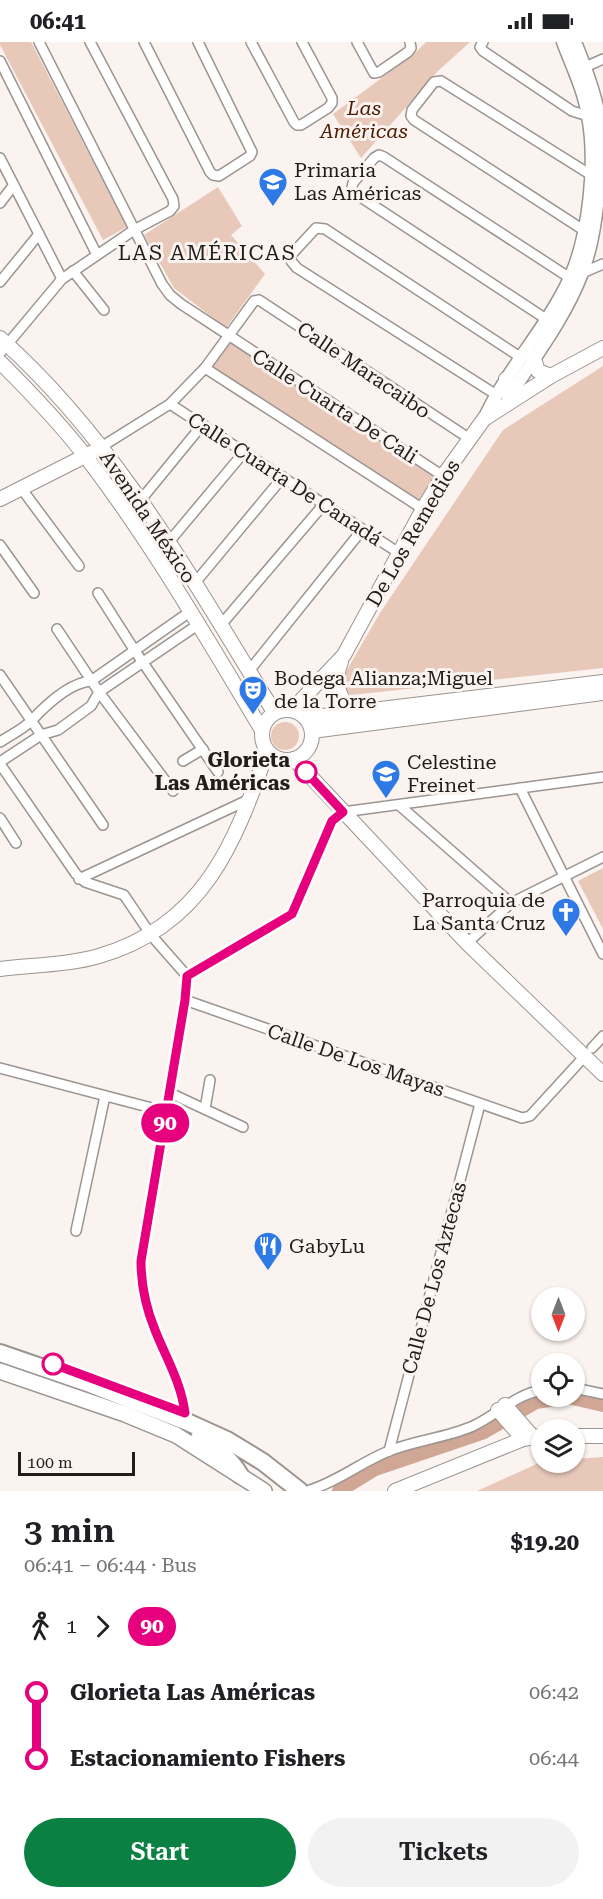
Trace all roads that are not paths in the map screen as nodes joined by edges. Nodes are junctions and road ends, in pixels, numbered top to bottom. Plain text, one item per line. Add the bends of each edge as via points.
1 (39, 42) edge
2 (90, 42) edge
3 (144, 42) edge
4 (198, 42) edge
5 (251, 42) edge
6 (302, 42) edge
7 (357, 42) edge
8 (567, 43) edge
9 (482, 44) edge
10 (410, 45) edge
11 (603, 59) edge
12 (0, 61) edge
13 (585, 68) junction
14 (597, 113) edge
15 (0, 158) edge
16 (602, 161) edge
17 (591, 175) junction
18 (14, 186) junction
19 (0, 203) edge
20 (596, 213) edge
21 (134, 230) junction
22 (589, 231) junction
23 (39, 234) junction
24 (97, 255) junction
25 (603, 264) edge
26 (73, 271) junction
27 (582, 273) junction
28 (570, 278) junction
29 (62, 279) junction
30 (0, 282) edge
31 (104, 310) dead end
32 (546, 319) junction
33 (228, 335) junction
34 (2, 345) edge
35 (603, 348) edge
36 (527, 358) junction
37 (0, 362) edge
38 (205, 368) junction
39 (551, 376) junction
40 (513, 389) junction
41 (499, 400) junction
42 (170, 404) junction
43 (203, 424) junction
44 (470, 439) junction
45 (101, 447) junction
46 (244, 451) junction
47 (86, 456) junction
48 (443, 476) junction
49 (283, 477) junction
50 (21, 489) junction
51 (0, 499) edge
52 (140, 501) junction
53 (324, 504) junction
54 (423, 508) junction
55 (153, 520) junction
56 (362, 530) junction
57 (138, 531) junction
58 (168, 543) junction
59 (0, 544) edge
60 (399, 554) junction
61 (80, 566) dead end
62 (194, 584) junction
63 (34, 593) dead end
64 (98, 593) dead end
65 (191, 611) junction
66 (200, 624) junction
67 (220, 626) junction
68 (57, 629) dead end
69 (135, 651) junction
70 (344, 656) junction
71 (143, 662) junction
72 (249, 671) junction
73 (0, 675) edge
74 (91, 681) junction
75 (603, 682) edge
76 (99, 692) junction
77 (603, 693) edge
78 (300, 710) junction
79 (274, 712) junction
80 (351, 712) junction
81 (32, 721) junction
82 (262, 730) junction
83 (312, 731) junction
84 (40, 735) junction
85 (0, 742) edge
86 (203, 749) junction
87 (272, 754) junction
88 (294, 759) junction
89 (183, 761) dead end
90 (0, 763) edge
91 (218, 772) dead end
92 (603, 777) edge
93 (520, 788) junction
94 (173, 791) dead end
95 (250, 799) junction
96 (399, 805) junction
97 (343, 812) junction
98 (0, 818) edge
99 (103, 825) dead end
100 (16, 843) dead end
101 (603, 857) edge
102 (564, 876) junction
103 (80, 879) junction
104 (511, 903) junction
105 (151, 935) junction
106 (467, 943) junction
107 (603, 954) edge
108 (0, 969) edge
109 (187, 976) junction
110 (185, 1000) junction
111 (603, 1036) edge
112 (588, 1052) junction
113 (0, 1068) edge
114 (603, 1074) edge
115 (210, 1080) dead end
116 (170, 1093) junction
117 (105, 1096) junction
118 (480, 1104) junction
119 (205, 1109) junction
120 (167, 1112) junction
121 (243, 1127) dead end
122 (76, 1231) dead end
123 (0, 1346) edge
124 (0, 1356) edge
125 (0, 1371) edge
126 (585, 1390) edge
127 (531, 1394) edge
128 (603, 1394) edge
129 (128, 1402) junction
130 (503, 1409) junction
131 (185, 1413) junction
132 (527, 1434) edge
133 (585, 1436) edge
134 (603, 1436) edge
135 (389, 1451) junction
136 (240, 1474) junction
137 (264, 1491) edge
138 (308, 1491) edge
139 (395, 1491) edge

1 - 21 street, Calle Cuarta De Cali
2 - 21 street via 173,199 170,211
3 - 4 street via 213,176 219,176 252,152
5 - 6 street via 294,122 301,125 332,104
7 - 10 street via 374,73
8 - 13 street
8 - 14 street via 581,88
9 - 14 street via 483,51 572,111
11 - 13 street
12 - 24 street
13 - 14 street
14 - 16 street
14 - 17 street
15 - 18 street
16 - 20 street
17 - 20 street
17 - 22 street via 437,80 412,110 411,116 424,127
18 - 19 street
18 - 23 street
20 - 22 street
21 - 24 street
21 - 33 street, Calle Cuarta De Cali via 170,295
22 - 27 street
22 - 28 street
23 - 29 street
23 - 30 street
24 - 26 street
25 - 27 street
26 - 29 street
26 - 31 street
27 - 36 street via 554,329
28 - 32 street
28 - 32 street via 379,155 351,187
29 - 34 street
32 - 36 street
33 - 38 street
33 - 44 street, Calle Maracaibo via 259,300
33 - 48 street, Calle Cuarta De Cali
34 - 45 main road, Avenida México via 49,387
35 - 39 main road, De Los Remedios
36 - 39 main road
36 - 40 street
36 - 41 street via 320,227 291,255 297,268
37 - 47 main road, Avenida México
38 - 42 street
38 - 54 street
39 - 40 main road, De Los Remedios
40 - 41 main road, De Los Remedios
40 - 41 street
41 - 44 main road, De Los Remedios
42 - 43 street, Calle Cuarta De Canadá
42 - 45 street
43 - 46 street, Calle Cuarta De Canadá
43 - 52 street
44 - 48 main road, De Los Remedios
45 - 47 main road
45 - 52 main road, Avenida México
46 - 49 street, Calle Cuarta De Canadá
46 - 58 street
47 - 50 main road
47 - 57 main road, Avenida México
48 - 54 main road, De Los Remedios
49 - 53 street, Calle Cuarta De Canadá
49 - 62 street
50 - 51 main road
50 - 61 street
52 - 55 main road, Avenida México
53 - 56 street, Calle Cuarta De Canadá
53 - 67 street
54 - 60 main road, De Los Remedios
55 - 57 main road
55 - 58 main road, Avenida México
56 - 60 street, Calle Cuarta De Canadá
56 - 72 street
57 - 65 main road, Avenida México
58 - 62 main road, Avenida México
59 - 63 street
60 - 70 main road, De Los Remedios
62 - 67 main road, Avenida México
64 - 69 street
65 - 66 main road, Avenida México
65 - 69 street
66 - 71 street
66 - 82 main road, Avenida México
67 - 72 main road, Avenida México
68 - 74 street
69 - 71 street
69 - 74 street
70 - 78 main road, De Los Remedios
70 - 80 main road via 336,678 337,688
71 - 76 street
71 - 86 street
72 - 79 main road, Avenida México
73 - 81 street
74 - 76 street
74 - 81 street via 76,684 41,709
75 - 80 main road
76 - 84 street via 91,706 58,730
76 - 94 street
77 - 83 main road
78 - 79 main road
78 - 80 main road
78 - 83 main road
79 - 82 main road
81 - 84 street
81 - 85 street
82 - 87 main road via 263,744
83 - 88 main road via 308,749
84 - 90 street
84 - 99 street
86 - 89 street
86 - 91 street
87 - 88 main road
87 - 95 main road
88 - 97 main road
90 - 103 street
92 - 93 street
93 - 96 street
93 - 102 street
95 - 103 street
95 - 105 main road via 210,878 191,902
96 - 97 street
96 - 104 street
97 - 106 main road
97 - 109 street via 332,821 292,914
98 - 100 street
101 - 102 street
102 - 104 street
102 - 107 street
103 - 105 street via 124,896
104 - 106 street
105 - 108 main road via 99,956
105 - 109 street
106 - 112 main road
109 - 110 street
110 - 116 street
110 - 118 street, Calle De Los Mayas
111 - 112 street
112 - 114 main road
112 - 118 street, Calle De Los Mayas via 526,1118
113 - 117 street
115 - 119 street
116 - 119 street
116 - 120 street
117 - 120 street
117 - 122 street
118 - 135 street, Calle De Los Aztecas
119 - 121 street
120 - 131 street via 141,1280 154,1329 180,1385
123 - 131 main road
124 - 129 highway
125 - 136 main road via 125,1414 176,1436
126 - 128 street
127 - 130 street via 515,1399
129 - 136 highway via 214,1446
129 - 138 highway via 227,1440
130 - 132 main road
130 - 135 street via 459,1432
131 - 138 main road via 253,1451
132 - 139 main road
133 - 134 main road
135 - 138 street via 329,1484
136 - 137 main road

